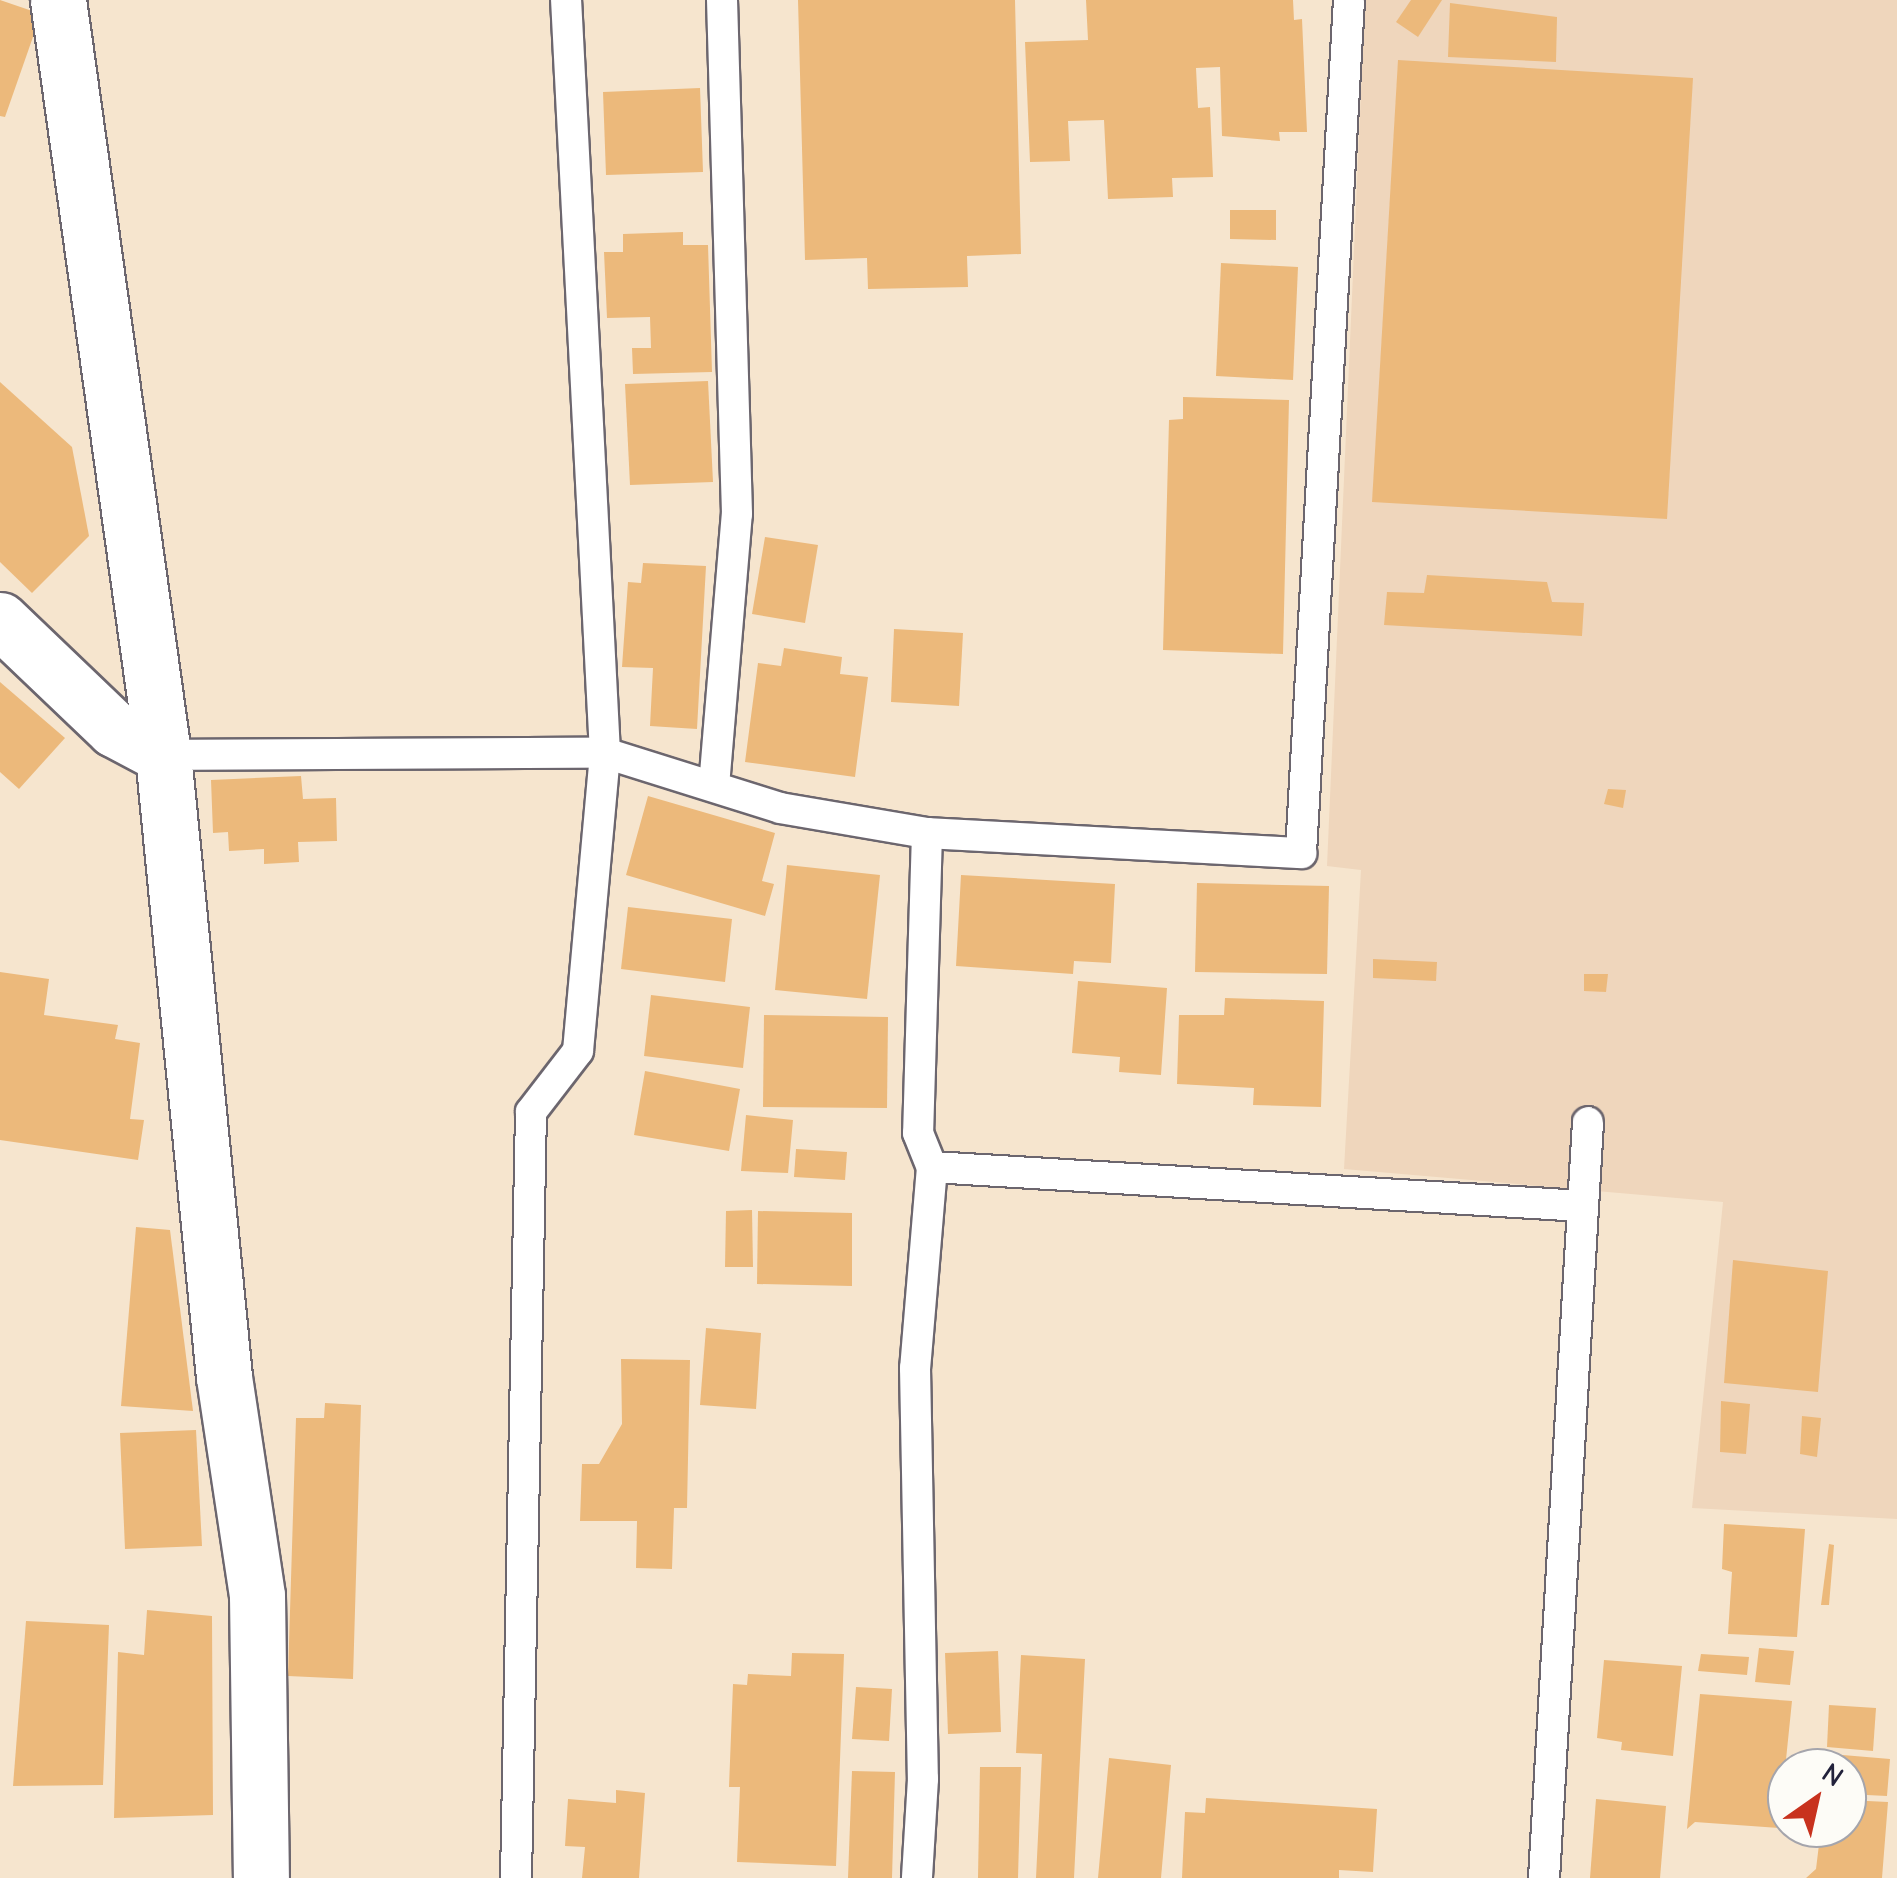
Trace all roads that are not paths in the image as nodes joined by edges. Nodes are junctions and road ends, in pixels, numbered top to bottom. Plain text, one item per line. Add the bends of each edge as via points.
1 (58, 0) edge
2 (566, 0) edge
3 (722, 0) edge
4 (1350, 0) edge
5 (0, 620) edge
6 (605, 754) junction
7 (162, 755) junction
8 (714, 786) junction
9 (928, 834) junction
10 (1588, 1122) dead end
11 (932, 1167) junction
12 (1583, 1206) junction
13 (261, 1878) edge
14 (516, 1878) edge
15 (917, 1878) edge
16 (1544, 1878) edge

1 - 7 street
2 - 6 lane
3 - 8 lane via 737,514
4 - 9 lane via 1301,853
5 - 7 street via 114,729
6 - 7 lane
6 - 8 lane
6 - 14 lane via 578,1051 531,1112
7 - 13 street via 224,1377 257,1596
8 - 9 lane via 780,808
9 - 11 lane via 918,1133
10 - 12 lane
11 - 12 lane
11 - 15 lane via 915,1368 923,1778
12 - 16 lane

